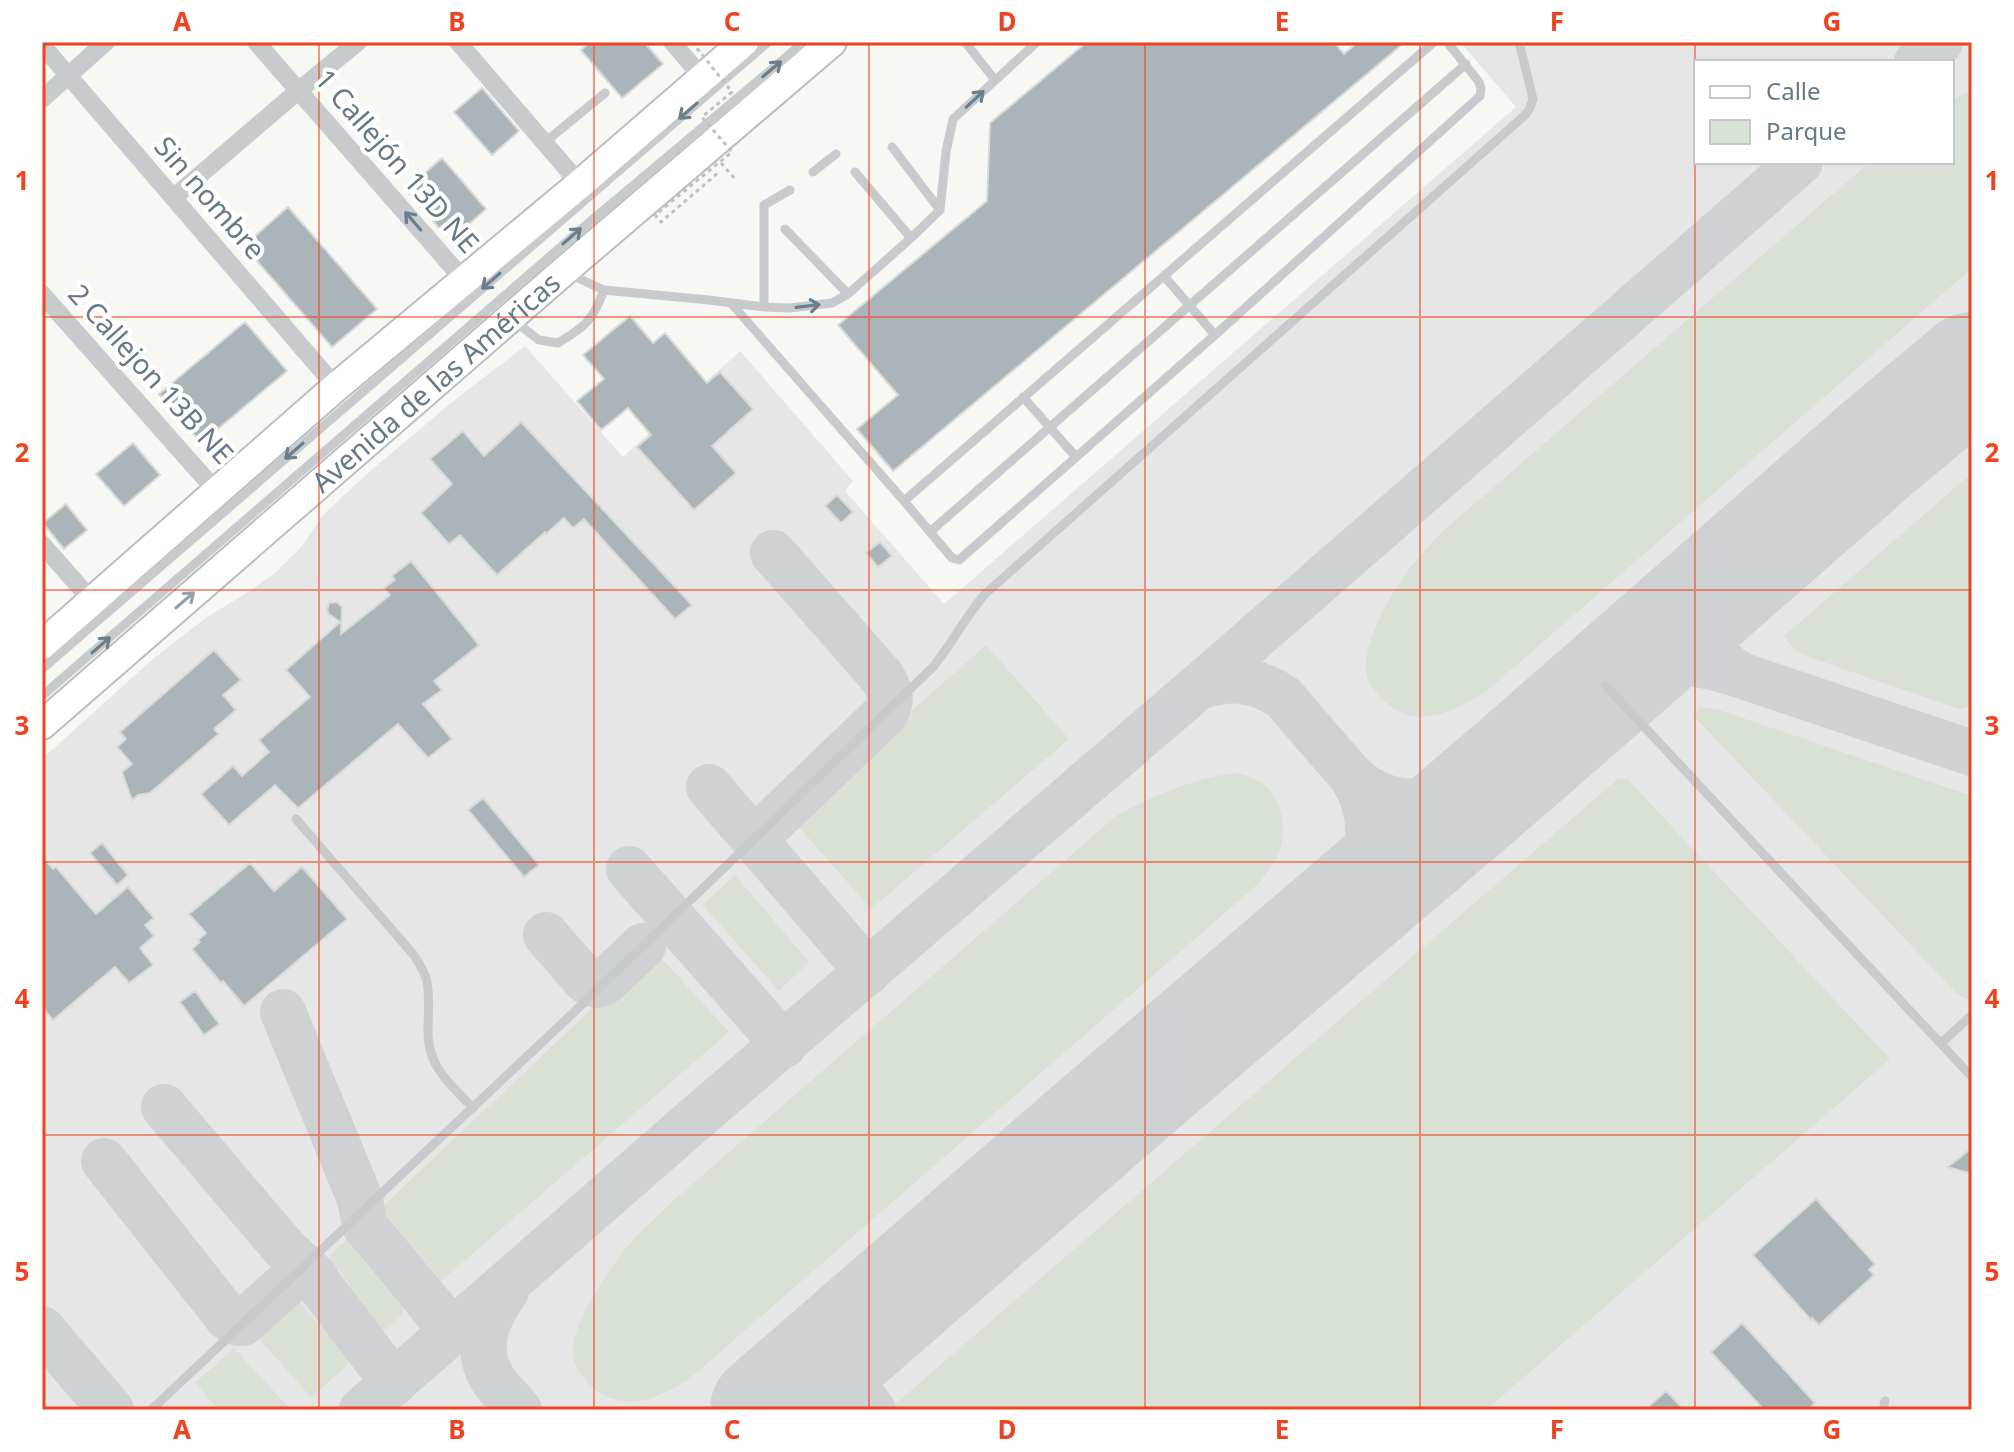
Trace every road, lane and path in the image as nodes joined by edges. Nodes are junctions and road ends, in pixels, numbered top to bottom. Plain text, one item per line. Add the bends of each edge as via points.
1 (106, 42) edge
2 (256, 42) edge
3 (358, 42) edge
4 (458, 42) edge
5 (672, 42) edge
6 (692, 42) edge
7 (744, 42) edge
8 (768, 42) edge
9 (804, 42) edge
10 (832, 42) edge
11 (965, 42) edge
12 (1037, 42) edge
13 (1434, 42) edge
14 (1447, 42) edge
15 (1519, 42) edge
16 (42, 45) edge
17 (1466, 64) junction
18 (68, 75) junction
19 (703, 78) junction
20 (995, 80) junction
21 (298, 91) junction
22 (605, 93) dead end
23 (42, 99) edge
24 (544, 143) junction
25 (892, 147) dead end
26 (836, 154) dead end
27 (725, 167) dead end
28 (813, 172) dead end
29 (855, 172) dead end
30 (580, 184) junction
31 (790, 190) dead end
32 (173, 198) junction
33 (940, 210) junction
34 (785, 229) dead end
35 (911, 238) junction
36 (563, 272) junction
37 (1164, 276) junction
38 (464, 280) junction
39 (604, 290) junction
40 (848, 294) junction
41 (731, 303) junction
42 (45, 304) edge
43 (1189, 305) junction
44 (764, 307) junction
45 (510, 318) junction
46 (1215, 335) junction
47 (336, 387) junction
48 (1023, 397) junction
49 (1050, 428) junction
50 (1076, 457) junction
51 (217, 492) junction
52 (904, 501) junction
53 (931, 531) junction
54 (42, 544) edge
55 (92, 601) junction
56 (42, 645) edge
57 (42, 669) edge
58 (1606, 686) dead end
59 (42, 696) edge
60 (42, 725) edge
61 (296, 819) dead end
62 (1972, 1015) edge
63 (1941, 1043) junction
64 (1972, 1077) edge
65 (473, 1108) junction
66 (151, 1410) edge

1 - 18 street
2 - 21 street, 1 Callejón 13D NE
3 - 21 street
4 - 24 street
5 - 19 street
6 - 27 path, bridge via 732,92 702,117 732,152 655,215 661,222
7 - 19 main road, Avenida de las Américas
8 -> 57 lane, Avenida de las Américas
59 -> 9 lane, Avenida de las Américas
10 - 36 main road, Avenida de las Américas
11 - 20 lane
12 - 20 lane
13 - 37 lane
14 - 17 lane
15 - 65 lane via 1533,99 1525,115 985,594 933,667
16 - 18 street, Sin nombre
17 - 43 lane
17 - 46 lane via 1481,85 1480,96
18 - 23 street
18 - 32 street, Sin nombre
19 - 30 main road, Avenida de las Américas
33 -> 20 lane via 953,119
21 - 32 street
38 -> 21 street, 1 Callejón 13D NE
22 - 24 lane
24 - 30 street
25 - 33 lane
26 - 28 lane
29 - 35 lane
30 - 38 main road, Avenida de las Américas
31 - 44 lane via 764,205
32 - 47 street, Sin nombre
33 - 35 lane
34 - 40 lane
35 - 40 lane
36 - 39 lane
36 - 45 main road, Avenida de las Américas
37 - 43 lane
37 - 48 lane
38 - 47 main road, Avenida de las Américas
39 - 41 lane
39 - 45 lane via 595,313 558,343 539,340
44 -> 40 lane via 832,303
41 - 44 lane
41 - 52 lane
42 - 51 street, 2 Callejon 13B NE
43 - 46 lane
43 - 49 lane
60 -> 45 main road, Avenida de las Américas
46 - 50 lane
47 - 51 main road, Avenida de las Américas
48 - 49 lane
48 - 52 lane
49 - 50 lane
49 - 53 lane
50 - 53 lane via 959,560
51 - 55 main road, Avenida de las Américas
52 - 53 lane
54 - 55 street
55 - 56 main road, Avenida de las Américas
58 - 63 lane
61 - 65 lane via 422,968 433,1060
62 - 63 lane
63 - 64 lane
65 - 66 lane

